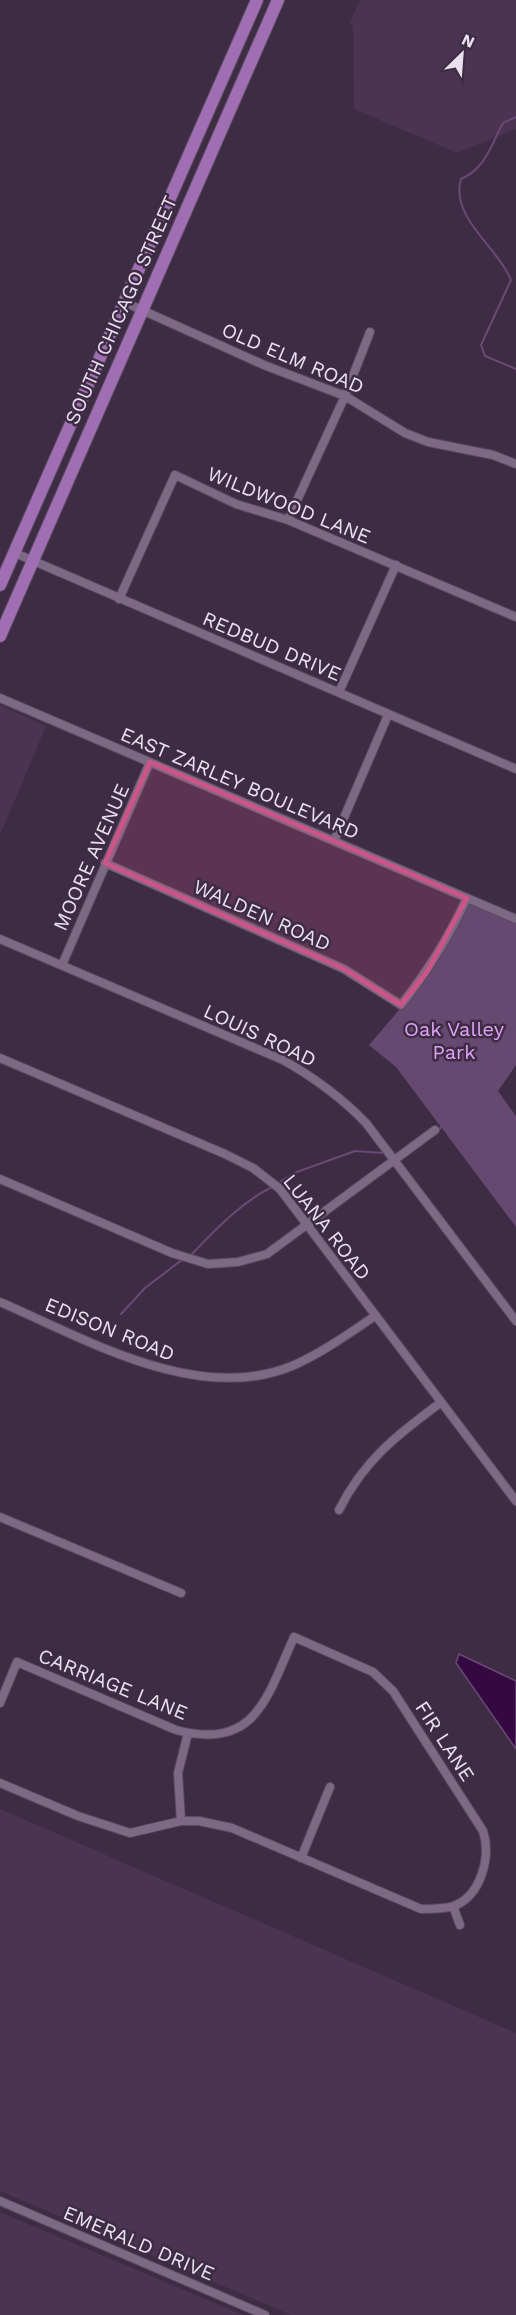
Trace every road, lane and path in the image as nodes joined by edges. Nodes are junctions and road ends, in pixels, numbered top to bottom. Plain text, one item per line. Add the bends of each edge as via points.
1 (257, 0) edge
2 (278, 0) edge
3 (124, 303) junction
4 (142, 311) junction
5 (370, 332) dead end
6 (345, 396) junction
7 (516, 464) edge
8 (288, 520) junction
9 (15, 553) junction
10 (34, 561) junction
11 (396, 565) junction
12 (0, 585) edge
13 (119, 599) junction
14 (516, 617) edge
15 (0, 636) edge
16 (339, 692) junction
17 (0, 698) edge
18 (388, 715) junction
19 (150, 762) junction
20 (516, 769) edge
21 (334, 841) junction
22 (105, 863) junction
23 (467, 898) junction
24 (516, 919) edge
25 (0, 939) edge
26 (62, 965) junction
27 (0, 1058) edge
28 (435, 1130) dead end
29 (397, 1160) junction
30 (0, 1179) edge
31 (308, 1225) junction
32 (0, 1302) edge
33 (375, 1316) junction
34 (516, 1321) edge
35 (441, 1403) junction
36 (516, 1501) edge
37 (339, 1510) dead end
38 (0, 1517) edge
39 (181, 1593) dead end
40 (294, 1637) joint
41 (0, 1703) edge
42 (188, 1733) junction
43 (0, 1783) edge
44 (330, 1787) dead end
45 (181, 1821) junction
46 (301, 1858) junction
47 (453, 1906) junction
48 (460, 1925) dead end
49 (0, 2201) edge
50 (265, 2315) edge

1 - 3 main road, SOUTH CHICAGO STREET
2 - 4 main road, SOUTH CHICAGO STREET
3 - 4 street, OLD ELM ROAD
3 - 9 main road, SOUTH CHICAGO STREET
4 - 6 street, OLD ELM ROAD
4 - 10 main road, SOUTH CHICAGO STREET
5 - 6 street
6 - 7 street, OLD ELM ROAD via 405,433
6 - 8 street
8 - 11 street, WILDWOOD LANE
8 - 13 street, WILDWOOD LANE via 236,504 174,475
9 - 10 street, REDBUD DRIVE
9 - 12 main road, SOUTH CHICAGO STREET
10 - 13 street, REDBUD DRIVE
10 - 15 main road, SOUTH CHICAGO STREET
11 - 14 street, WILDWOOD LANE
11 - 16 street
13 - 16 street, REDBUD DRIVE
16 - 18 street, REDBUD DRIVE
17 - 19 street, EAST ZARLEY BOULEVARD
18 - 20 street, REDBUD DRIVE
18 - 21 street
19 - 21 street, EAST ZARLEY BOULEVARD
19 - 22 street, MOORE AVENUE
21 - 23 street, EAST ZARLEY BOULEVARD
22 - 23 street, WALDEN ROAD via 344,969 401,1005 451,934
22 - 26 street, MOORE AVENUE
23 - 24 street, EAST ZARLEY BOULEVARD
25 - 26 street, LOUIS ROAD
26 - 29 street, LOUIS ROAD via 283,1060 342,1099
27 - 31 street, LUANA ROAD via 253,1168 280,1189
28 - 29 street
29 - 31 street
29 - 34 street, LOUIS ROAD
30 - 31 street via 172,1254 208,1264 267,1254
31 - 33 street, LUANA ROAD
32 - 33 street, EDISON ROAD via 138,1361 173,1372 218,1377 257,1375 291,1367
33 - 35 street, LUANA ROAD
35 - 36 street, LUANA ROAD
35 - 37 street via 383,1447 350,1488
38 - 39 street
40 - 42 street, CARRIAGE LANE via 261,1709 247,1723 218,1735
40 - 47 street, FIR LANE via 383,1680 483,1831 487,1852 484,1866 471,1892
41 - 42 street, CARRIAGE LANE via 17,1662
42 - 45 street via 178,1773
43 - 45 street via 130,1833
44 - 46 street
45 - 46 street via 232,1828
46 - 47 street via 411,1906
47 - 48 street
49 - 50 street, EMERALD DRIVE

